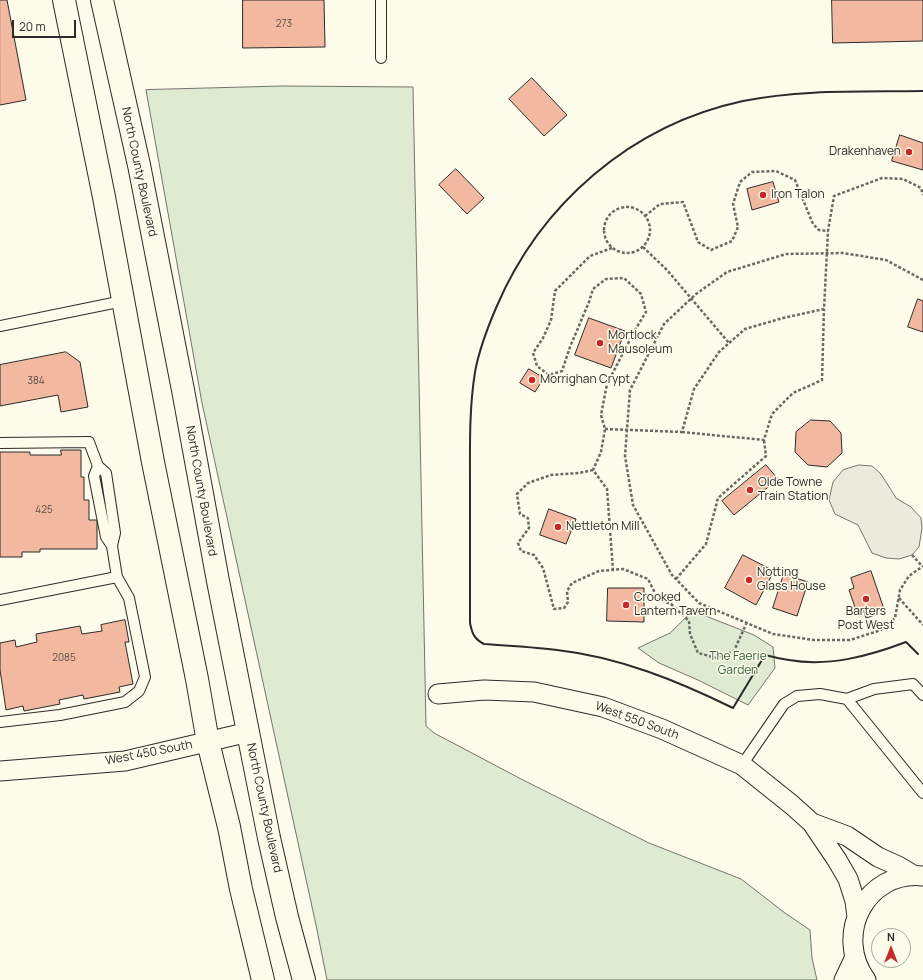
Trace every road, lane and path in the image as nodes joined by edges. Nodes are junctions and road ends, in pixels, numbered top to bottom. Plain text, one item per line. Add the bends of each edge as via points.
1 (64, 0) edge
2 (102, 0) edge
3 (381, 0) edge
4 (381, 58) dead end
5 (923, 195) edge
6 (646, 216) junction
7 (828, 231) junction
8 (643, 247) junction
9 (612, 248) junction
10 (827, 253) junction
11 (923, 280) edge
12 (692, 298) junction
13 (124, 302) junction
14 (824, 309) junction
15 (0, 326) edge
16 (729, 343) junction
17 (605, 429) junction
18 (627, 430) junction
19 (682, 432) junction
20 (764, 440) junction
21 (0, 444) edge
22 (593, 470) junction
23 (912, 555) dead end
24 (923, 566) edge
25 (613, 570) junction
26 (117, 577) junction
27 (676, 579) junction
28 (898, 598) junction
29 (0, 600) edge
30 (747, 622) junction
31 (923, 625) edge
32 (438, 694) dead end
33 (923, 695) edge
34 (847, 699) junction
35 (0, 722) edge
36 (249, 732) junction
37 (208, 742) junction
38 (742, 765) junction
39 (0, 771) edge
40 (923, 793) edge
41 (812, 823) junction
42 (918, 875) edge
43 (857, 916) junction
44 (855, 957) junction
45 (262, 980) edge
46 (304, 980) edge
47 (844, 980) edge
48 (866, 980) edge

1 - 13 main road
2 - 36 main road, North County Boulevard via 140,172
3 - 4 lane
5 - 7 path via 921,188 903,180 882,178 834,196
6 - 7 path via 660,204 683,202 698,242 711,250 732,241 738,227 733,204 740,182 752,172 776,171 796,180 813,224 819,230
6 - 8 path via 650,235
6 - 9 path via 640,211 626,207 613,212 607,218 604,232
7 - 10 path
8 - 9 path via 630,253 622,253
8 - 12 path
9 - 17 path via 590,256 555,291 551,320 533,353 537,366 549,375 562,371 593,289 606,278 624,278 641,294 646,312 607,384 601,415
10 - 11 path via 886,260
10 - 12 path via 786,254 727,272
10 - 14 path
12 - 16 path
12 - 18 path via 664,324 630,390
13 - 15 lane
13 - 37 main road
14 - 16 path via 745,329
14 - 20 path via 822,380 793,393 772,414
16 - 19 path via 719,352 694,389
17 - 18 path
17 - 22 path via 601,452
18 - 19 path
18 - 27 path via 625,456 633,505
19 - 20 path
20 - 27 path via 766,456 718,498 706,544
21 - 26 lane via 89,442 98,466 94,476 106,537 112,546
22 - 25 path via 607,489
22 - 25 path via 551,475 528,483 517,494 520,514 528,518 530,528 518,543 521,551 534,555 543,568 554,609 564,608 568,602 567,591 572,583 599,571
23 - 24 path
24 - 28 path via 909,576
25 - 30 path via 623,569 648,579 658,599 671,604 690,621 690,634 698,653 717,658 734,651
26 - 29 lane
26 - 35 lane via 129,598 145,677 139,691 124,702 60,715
27 - 30 path via 699,603
28 - 30 path via 895,618 881,630 850,640 814,640 773,634
28 - 31 path
32 - 38 street, West 550 South via 484,690 534,692 603,707 662,729
33 - 34 lane via 913,684 874,689
34 - 38 lane via 820,694 797,696 784,704
34 - 40 lane
36 - 37 street, West 450 South
36 - 46 main road, North County Boulevard via 269,838
37 - 39 street, West 450 South via 124,761
37 - 45 main road
38 - 41 street, West 550 South
41 - 42 street via 847,836 878,857
41 - 43 street via 848,879
42 - 43 street via 891,880 872,893
43 - 44 street via 853,930
44 - 47 street
44 - 48 street via 859,971

